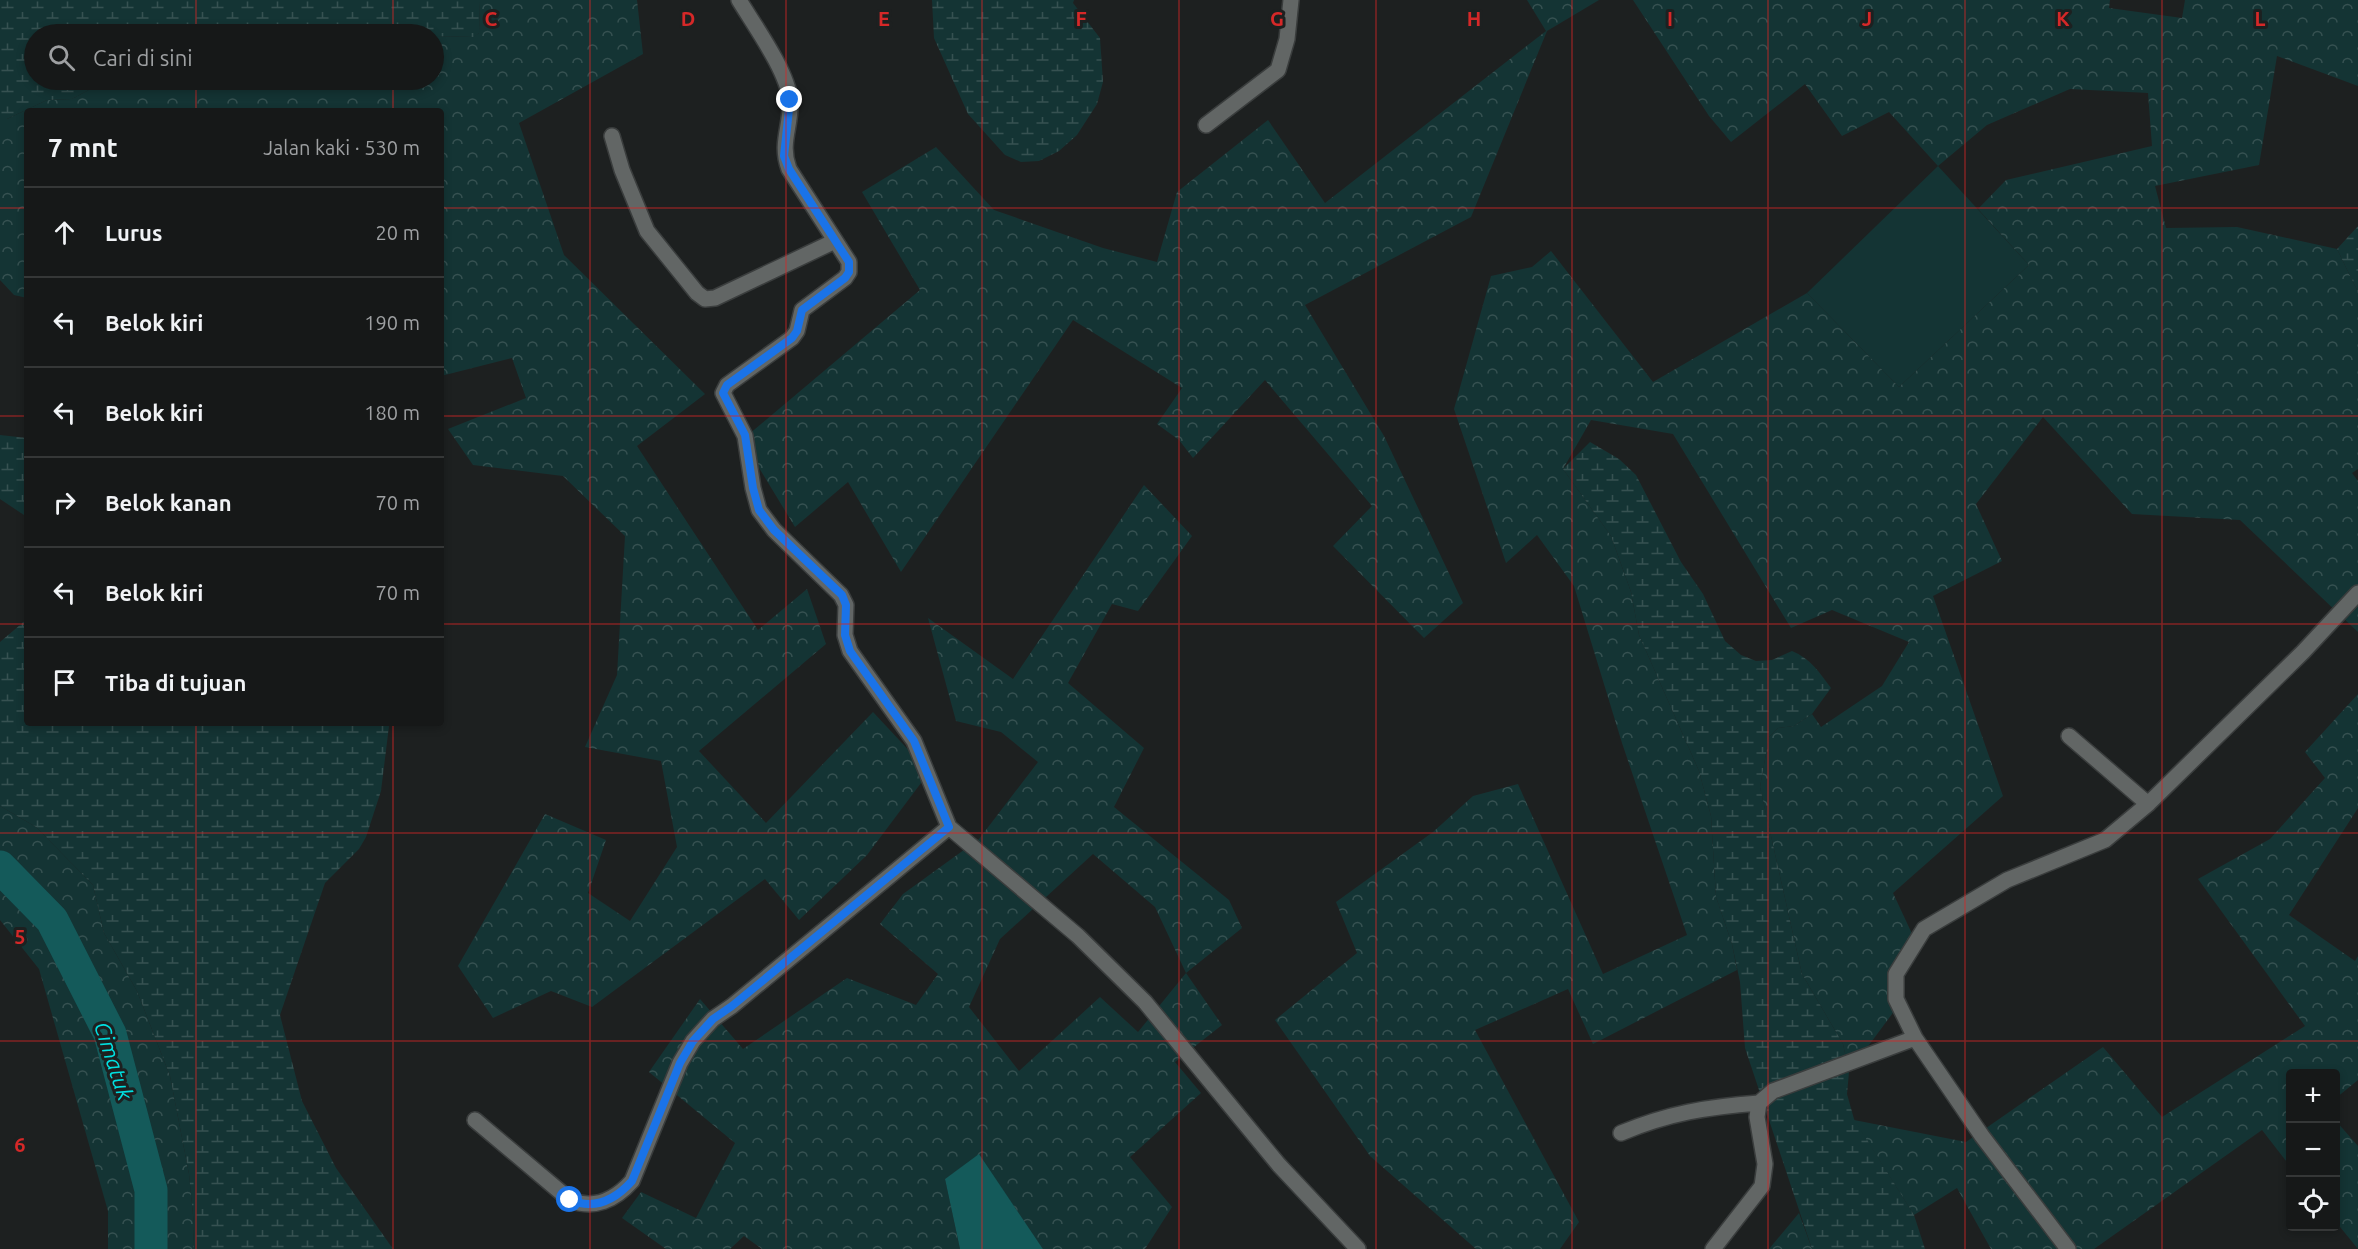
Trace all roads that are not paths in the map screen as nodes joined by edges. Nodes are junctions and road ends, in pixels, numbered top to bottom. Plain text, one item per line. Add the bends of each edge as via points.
1 (739, 0) edge
2 (1292, 0) edge
3 (1206, 125) dead end
4 (612, 136) dead end
5 (835, 241) junction
6 (2358, 593) edge
7 (2069, 736) dead end
8 (2148, 804) junction
9 (949, 827) junction
10 (1916, 1038) junction
11 (1759, 1103) junction
12 (475, 1120) dead end
13 (1621, 1133) dead end
14 (1358, 1249) edge
15 (1713, 1249) edge
16 (2068, 1249) edge

1 - 5 street via 782,74 790,100 784,156 789,169
2 - 3 street via 1278,70
4 - 5 street via 647,231 705,298 715,298
5 - 9 street via 849,262 845,278 802,310 792,338 727,385 723,393 745,435 759,510 774,530 842,595 850,651 914,741
6 - 8 street
7 - 8 street
8 - 10 street via 2104,840 2007,880 1924,929 1896,974 1896,999
9 - 12 street via 713,1019 693,1041 680,1063 632,1181 620,1194 607,1201 582,1205 570,1200
9 - 14 street via 1078,936 1145,1002 1279,1165
10 - 11 street via 1773,1091
10 - 16 street via 1982,1136
11 - 13 street via 1712,1106 1653,1120
11 - 15 street via 1757,1117 1765,1164 1761,1186

